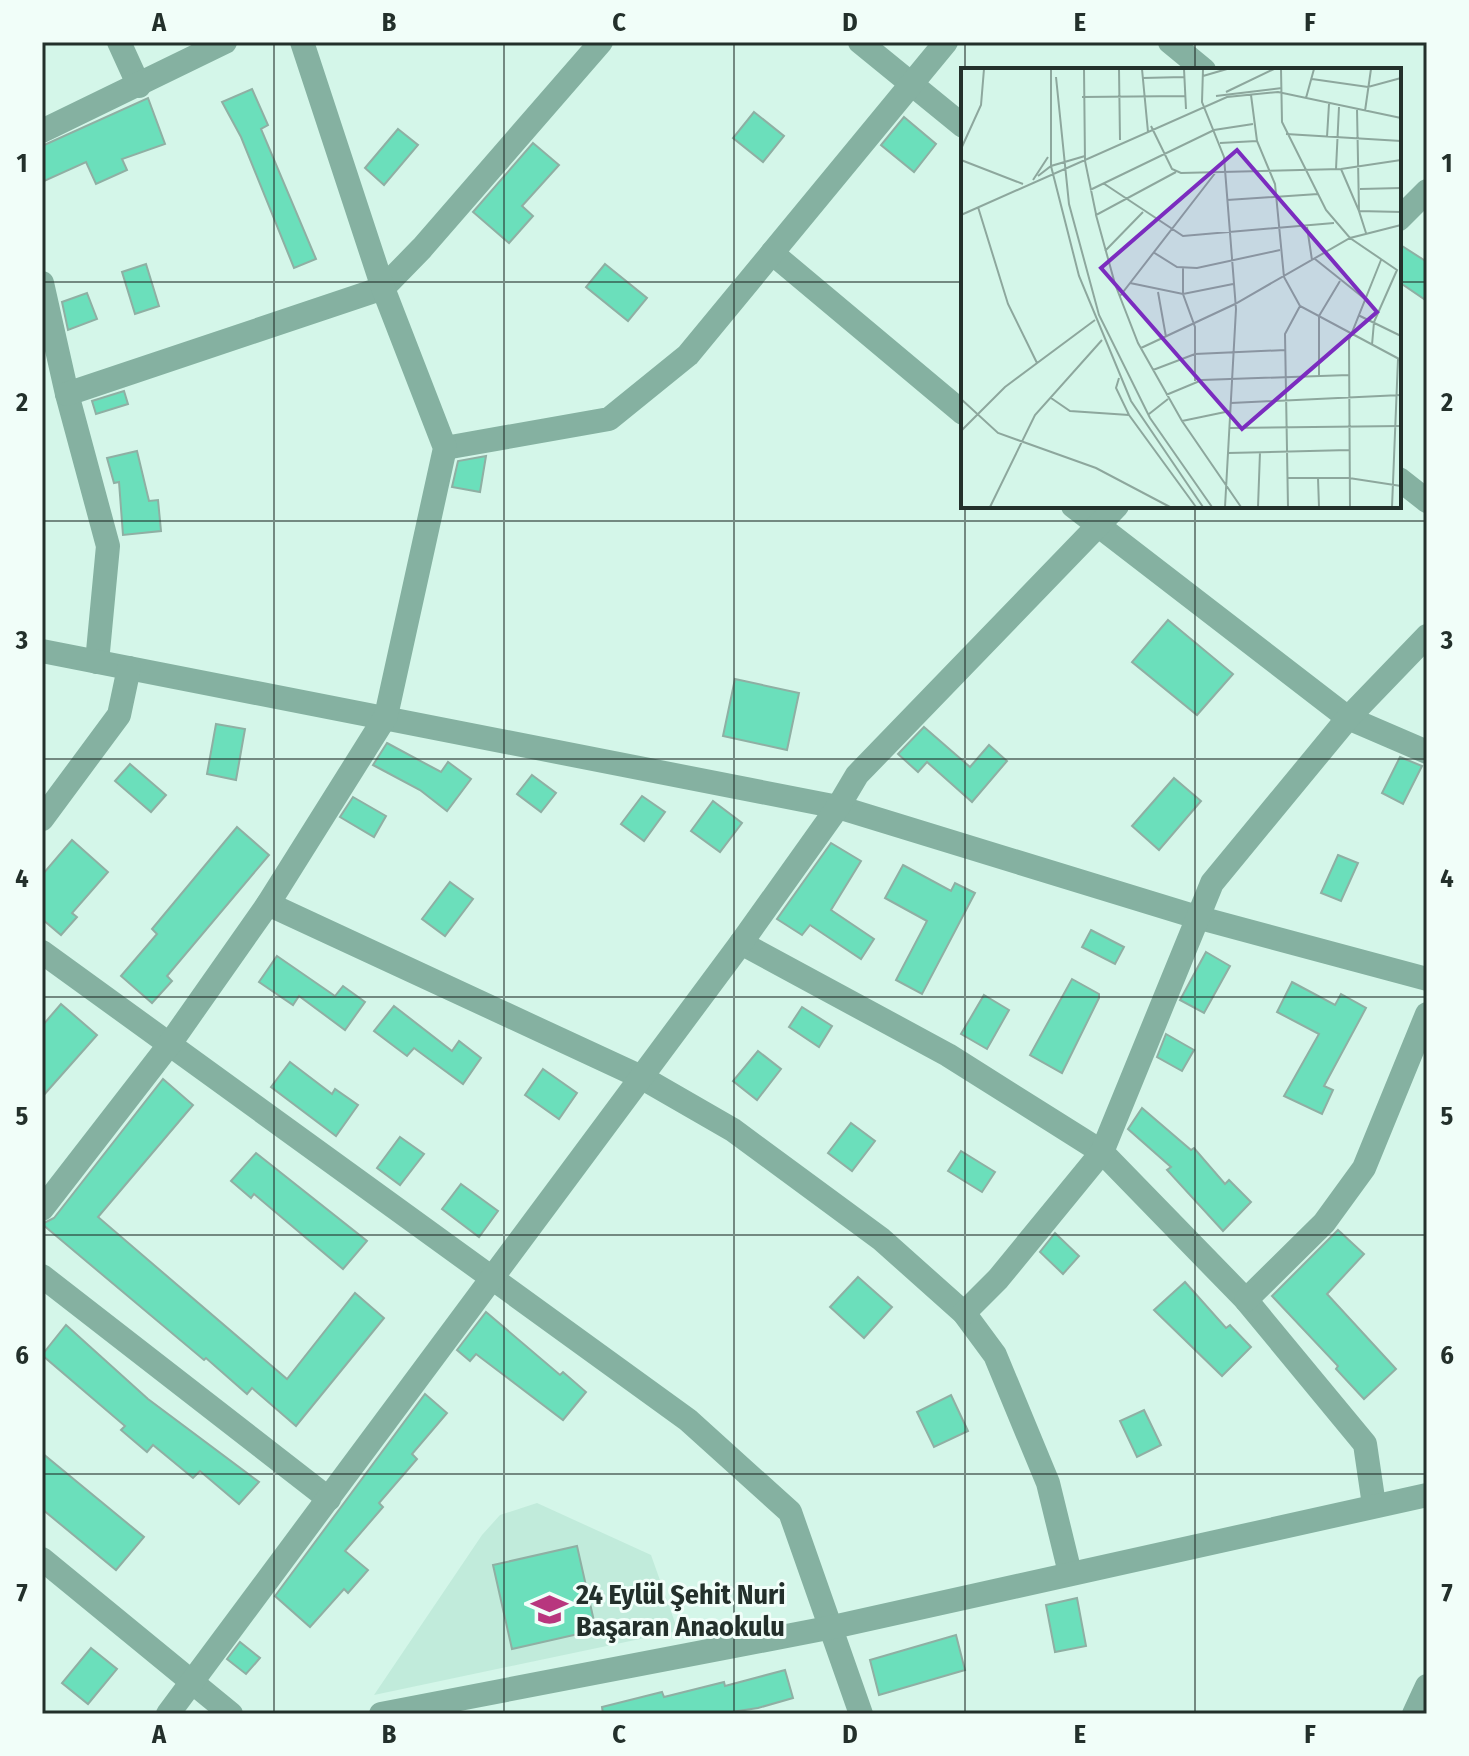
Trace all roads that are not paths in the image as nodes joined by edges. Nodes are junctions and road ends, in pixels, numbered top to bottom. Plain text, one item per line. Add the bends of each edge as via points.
1 (119, 42) edge
2 (225, 42) edge
3 (302, 42) edge
4 (601, 42) edge
5 (860, 42) edge
6 (946, 42) edge
7 (1170, 42) edge
8 (1202, 68) edge
9 (911, 85) junction
10 (139, 86) junction
11 (961, 124) edge
12 (42, 131) edge
13 (1427, 191) edge
14 (1401, 217) edge
15 (772, 253) junction
16 (42, 283) edge
17 (383, 288) junction
18 (67, 394) junction
19 (961, 411) edge
20 (445, 448) junction
21 (1401, 481) edge
22 (1427, 501) edge
23 (1075, 508) edge
24 (1115, 508) edge
25 (1097, 526) junction
26 (1427, 636) edge
27 (42, 651) edge
28 (97, 662) junction
29 (129, 668) junction
30 (386, 716) junction
31 (1348, 718) junction
32 (1427, 752) edge
33 (838, 807) junction
34 (42, 819) edge
35 (268, 904) junction
36 (1200, 918) junction
37 (741, 943) junction
38 (42, 952) edge
39 (1427, 979) edge
40 (1427, 1014) edge
41 (169, 1045) junction
42 (641, 1077) junction
43 (1102, 1152) junction
44 (42, 1209) edge
45 (42, 1276) edge
46 (491, 1280) junction
47 (1246, 1300) junction
48 (964, 1313) junction
49 (1427, 1495) edge
50 (329, 1499) junction
51 (1374, 1505) junction
52 (42, 1559) edge
53 (1070, 1573) junction
54 (833, 1627) junction
55 (192, 1682) junction
56 (1427, 1686) edge
57 (168, 1714) edge
58 (231, 1714) edge
59 (381, 1714) edge
60 (861, 1714) edge
61 (1414, 1714) edge

1 - 10 street
2 - 10 street
3 - 17 street
4 - 17 street
5 - 9 street
6 - 9 street
7 - 8 street
9 - 11 street
9 - 15 street
10 - 12 street
13 - 14 street
15 - 19 street
15 - 20 street via 688,355 609,419
16 - 18 street
17 - 18 street
17 - 20 street
18 - 28 street via 108,546
20 - 30 street
21 - 22 street
23 - 25 street
24 - 25 street
25 - 31 street
25 - 33 street via 878,751
26 - 31 street
27 - 28 street
28 - 29 street
29 - 30 street
29 - 34 street via 119,715
30 - 33 street
30 - 35 street
31 - 32 street
31 - 36 street via 1212,883
33 - 36 street
33 - 37 street
35 - 41 street
35 - 42 street
36 - 39 street
36 - 43 street
37 - 42 street
37 - 43 street via 948,1055
38 - 41 street
40 - 47 street via 1364,1168 1324,1223
41 - 44 street
41 - 46 street
42 - 46 street
42 - 48 street via 733,1130 807,1184 881,1239
43 - 47 street
43 - 48 street
45 - 50 street
46 - 50 street
46 - 54 street via 688,1420 790,1512
47 - 51 street via 1365,1444
48 - 53 street via 995,1355 1042,1469
49 - 51 street
50 - 55 street
51 - 53 street
52 - 55 street
53 - 54 street
54 - 59 street
54 - 60 street
55 - 57 street
55 - 58 street
56 - 61 street

